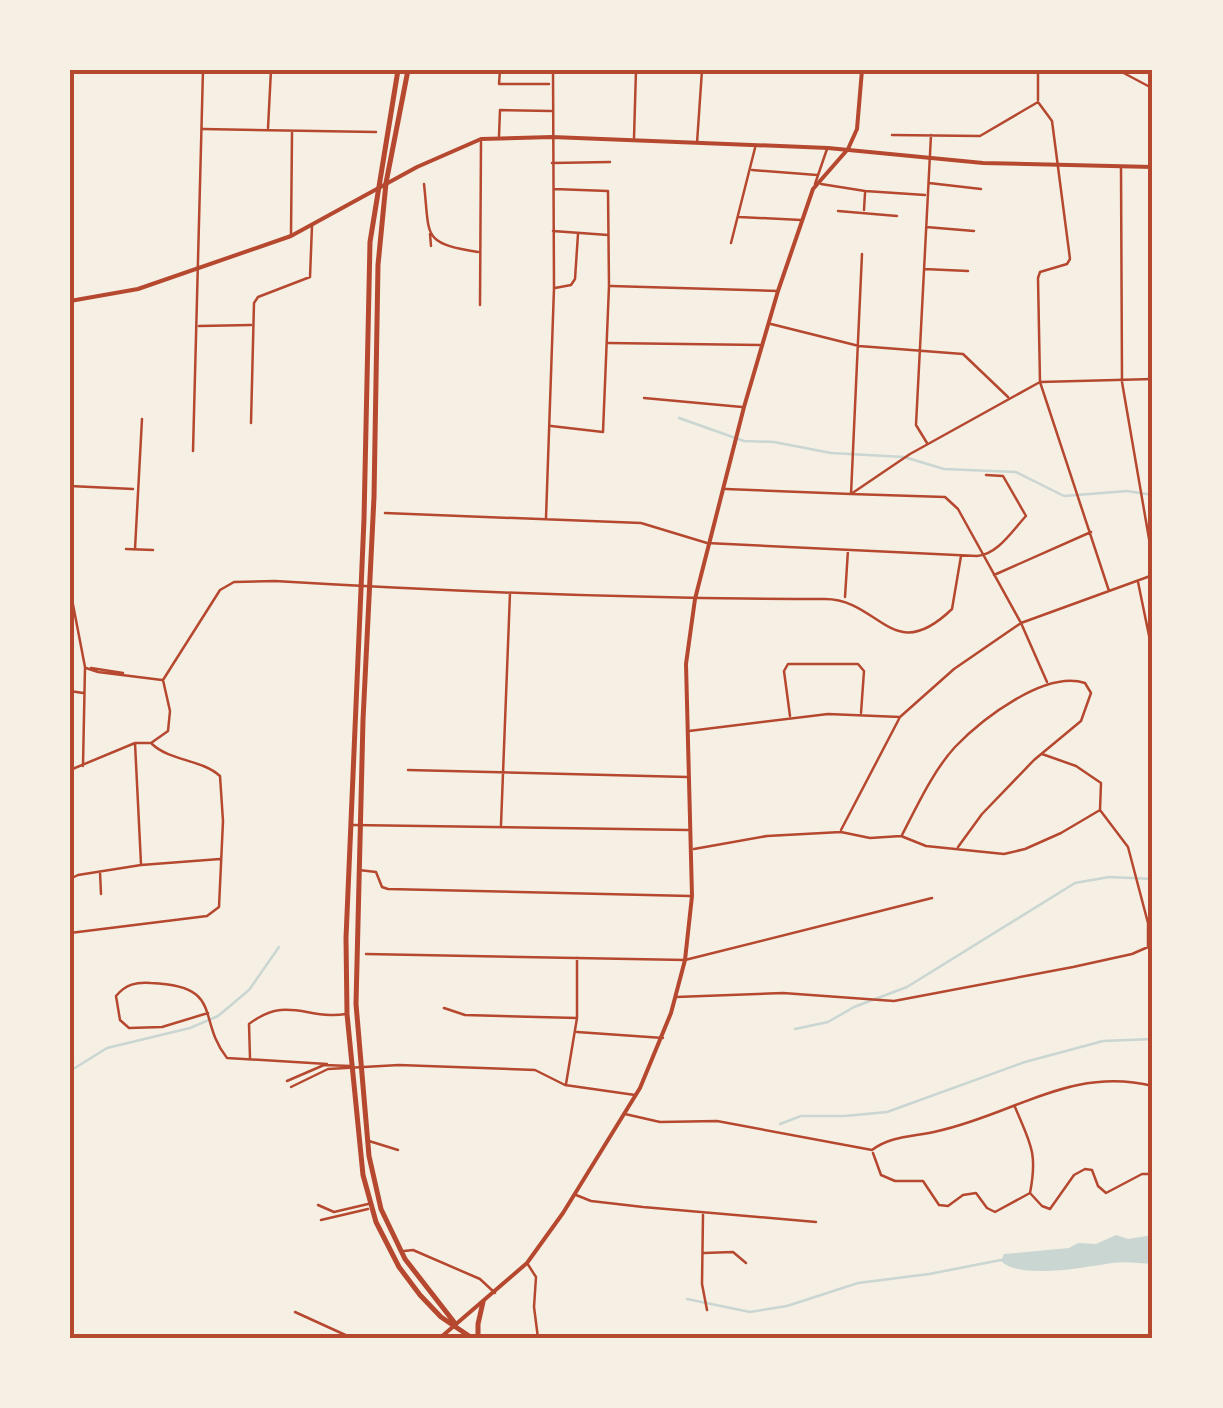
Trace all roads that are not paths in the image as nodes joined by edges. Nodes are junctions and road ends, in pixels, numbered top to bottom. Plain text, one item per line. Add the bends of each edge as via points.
1 (203, 70) edge
2 (270, 70) edge
3 (328, 70) edge
4 (398, 70) edge
5 (408, 70) edge
6 (500, 70) edge
7 (553, 70) edge
8 (636, 70) edge
9 (702, 70) edge
10 (862, 70) edge
11 (1038, 70) edge
12 (1118, 70) edge
13 (386, 71) edge
14 (552, 84) junction
15 (1152, 86) edge
16 (1153, 93) edge
17 (1038, 102) junction
18 (551, 111) junction
19 (202, 129) junction
20 (268, 131) junction
21 (292, 132) junction
22 (376, 132) dead end
23 (892, 134) dead end
24 (931, 135) junction
25 (498, 137) junction
26 (552, 137) junction
27 (481, 138) junction
28 (634, 142) junction
29 (697, 144) junction
30 (756, 146) junction
31 (828, 148) junction
32 (848, 149) junction
33 (929, 157) junction
34 (552, 162) junction
35 (610, 162) dead end
36 (1057, 164) junction
37 (1122, 165) junction
38 (1153, 167) edge
39 (751, 170) junction
40 (817, 175) junction
41 (927, 182) junction
42 (386, 184) junction
43 (424, 184) dead end
44 (821, 184) junction
45 (377, 189) junction
46 (552, 189) junction
47 (814, 189) junction
48 (981, 189) dead end
49 (865, 192) junction
50 (927, 196) junction
51 (838, 211) dead end
52 (864, 213) junction
53 (897, 216) dead end
54 (738, 217) junction
55 (803, 220) junction
56 (312, 225) junction
57 (926, 227) junction
58 (553, 231) junction
59 (974, 231) dead end
60 (430, 232) junction
61 (578, 234) junction
62 (610, 235) junction
63 (291, 236) junction
64 (436, 240) junction
65 (731, 243) dead end
66 (430, 246) junction
67 (442, 246) junction
68 (480, 252) junction
69 (862, 254) dead end
70 (198, 268) junction
71 (922, 269) junction
72 (968, 271) dead end
73 (609, 286) junction
74 (554, 288) junction
75 (778, 291) junction
76 (70, 301) edge
77 (480, 306) dead end
78 (770, 324) junction
79 (254, 325) junction
80 (198, 326) junction
81 (607, 342) junction
82 (762, 345) junction
83 (858, 346) junction
84 (917, 351) junction
85 (1153, 379) edge
86 (1040, 382) junction
87 (1122, 382) junction
88 (644, 398) dead end
89 (1009, 398) junction
90 (744, 407) junction
91 (142, 418) dead end
92 (251, 422) dead end
93 (551, 426) junction
94 (366, 432) junction
95 (376, 433) junction
96 (927, 444) junction
97 (193, 451) dead end
98 (986, 475) dead end
99 (70, 486) edge
100 (723, 488) junction
101 (136, 489) junction
102 (851, 494) junction
103 (385, 513) dead end
104 (546, 519) junction
105 (1091, 532) junction
106 (707, 543) junction
107 (126, 549) dead end
108 (134, 549) junction
109 (153, 550) dead end
110 (848, 550) junction
111 (986, 555) junction
112 (961, 556) junction
113 (1153, 562) edge
114 (1153, 575) edge
115 (992, 576) junction
116 (1138, 581) junction
117 (360, 586) junction
118 (370, 586) junction
119 (70, 589) edge
120 (1109, 591) junction
121 (510, 592) junction
122 (695, 599) junction
123 (845, 599) junction
124 (1021, 622) junction
125 (1153, 655) edge
126 (85, 667) junction
127 (163, 680) junction
128 (1048, 682) junction
129 (70, 691) edge
130 (86, 694) junction
131 (861, 713) junction
132 (790, 717) junction
133 (900, 717) junction
134 (688, 731) junction
135 (151, 743) junction
136 (135, 744) junction
137 (1042, 754) junction
138 (84, 766) junction
139 (70, 770) edge
140 (408, 770) dead end
141 (503, 772) junction
142 (690, 777) junction
143 (1100, 810) junction
144 (359, 824) junction
145 (350, 825) junction
146 (501, 827) junction
147 (692, 829) junction
148 (840, 832) junction
149 (901, 836) junction
150 (692, 849) junction
151 (956, 849) junction
152 (222, 859) junction
153 (141, 865) junction
154 (358, 870) junction
155 (100, 872) junction
156 (70, 880) edge
157 (101, 894) dead end
158 (692, 896) junction
159 (932, 898) dead end
160 (70, 933) edge
161 (366, 954) dead end
162 (578, 957) junction
163 (685, 960) junction
164 (676, 997) junction
165 (444, 1008) dead end
166 (208, 1013) junction
167 (347, 1014) junction
168 (577, 1018) junction
169 (575, 1032) junction
170 (663, 1038) junction
171 (250, 1060) junction
172 (327, 1064) junction
173 (351, 1066) junction
174 (360, 1066) junction
175 (287, 1080) dead end
176 (565, 1085) junction
177 (1153, 1086) edge
178 (291, 1087) dead end
179 (635, 1096) junction
180 (1014, 1105) junction
181 (624, 1114) junction
182 (368, 1140) junction
183 (382, 1146) junction
184 (398, 1150) dead end
185 (872, 1150) junction
186 (369, 1154) junction
187 (1153, 1174) edge
188 (1030, 1193) junction
189 (575, 1194) junction
190 (318, 1205) dead end
191 (370, 1206) junction
192 (360, 1211) junction
193 (702, 1213) junction
194 (374, 1216) junction
195 (322, 1220) dead end
196 (816, 1222) dead end
197 (399, 1249) junction
198 (416, 1252) junction
199 (702, 1253) junction
200 (527, 1263) junction
201 (746, 1263) dead end
202 (408, 1264) junction
203 (496, 1293) junction
204 (484, 1302) junction
205 (707, 1310) dead end
206 (295, 1312) dead end
207 (455, 1325) junction
208 (352, 1338) edge
209 (440, 1338) edge
210 (475, 1338) edge
211 (538, 1338) edge

1 - 19 street
2 - 20 street
3 - 13 street
4 - 45 main road
5 - 42 main road
6 - 14 street via 499,84
7 - 14 street
8 - 28 street
9 - 29 street
10 - 32 main road via 860,118
11 - 17 street
12 - 15 street
14 - 18 street
15 - 16 street
17 - 24 street via 980,136
17 - 36 street via 1052,120
18 - 25 street via 500,110
18 - 26 street
19 - 20 street
19 - 70 street
20 - 21 street
21 - 22 street
21 - 63 street
23 - 24 street
24 - 33 street
25 - 26 main road
25 - 27 main road
26 - 28 main road
26 - 34 street
27 - 42 main road
27 - 68 street
28 - 29 main road
29 - 30 main road
30 - 31 main road
30 - 39 street
31 - 32 main road
31 - 40 street
32 - 33 main road
32 - 44 main road
33 - 36 main road
33 - 41 street
34 - 35 street
34 - 46 street
36 - 37 main road
36 - 86 street via 1070,259 1038,278
37 - 38 main road
37 - 87 street
39 - 40 street
39 - 54 street
40 - 47 street
41 - 48 street
41 - 50 street
42 - 45 main road
42 - 95 main road
43 - 60 street
44 - 47 main road
44 - 49 street
45 - 56 main road
45 - 94 main road
46 - 58 street
46 - 62 street via 608,191
47 - 55 main road
49 - 50 street
49 - 52 street
50 - 57 street
51 - 52 street
52 - 53 street
54 - 55 street
54 - 65 street
55 - 75 main road
56 - 63 main road
56 - 79 street via 310,276 256,300
57 - 59 street
57 - 71 street
58 - 61 street
58 - 74 street
60 - 64 street
60 - 66 street
61 - 62 street
61 - 74 street via 575,279
62 - 73 street
63 - 70 main road
64 - 66 street
64 - 67 street
66 - 67 street
67 - 68 street
68 - 77 street
69 - 83 street
70 - 76 main road via 128,292
70 - 80 street
71 - 72 street
71 - 84 street
73 - 75 street
73 - 81 street
74 - 93 street
75 - 78 main road
78 - 82 main road
78 - 83 street
79 - 80 street
79 - 92 street
80 - 97 street
81 - 82 street
81 - 93 street via 603,432
82 - 90 main road
83 - 84 street
83 - 102 street
84 - 89 street via 963,354
84 - 96 street via 916,425
85 - 87 street
86 - 87 street
86 - 89 street
86 - 105 street
87 - 113 street
88 - 90 street
89 - 96 street
90 - 100 main road
91 - 101 street
93 - 104 street
94 - 95 main road
94 - 117 main road
95 - 118 main road
96 - 102 street
98 - 111 street via 1003,476 1026,516
99 - 101 street
100 - 102 street
100 - 106 main road
101 - 108 street
102 - 111 street via 944,497
103 - 104 street
104 - 106 street via 641,524
105 - 115 street
105 - 120 street
106 - 110 street
106 - 122 main road
107 - 108 street
108 - 109 street
110 - 112 street
110 - 123 street
111 - 112 street
111 - 115 street
112 - 123 street via 952,608 922,631 890,628
114 - 116 street
115 - 124 street
116 - 120 street
116 - 125 street
117 - 118 street
117 - 127 street via 234,582 220,590
117 - 145 main road
118 - 121 street
118 - 144 main road
119 - 126 street
120 - 124 street
121 - 122 street
121 - 141 street
122 - 123 street
122 - 134 main road via 686,664
124 - 128 street
124 - 133 street via 954,668
126 - 127 street
126 - 130 street
127 - 135 street via 170,723
128 - 137 street via 1074,680 1091,694 1081,721
128 - 149 street via 996,712 954,748
129 - 130 street
130 - 138 street
131 - 132 street
131 - 132 street via 864,671 858,664 788,664
131 - 133 street
132 - 134 street
133 - 148 street
134 - 142 main road
135 - 136 street
135 - 152 street via 220,776
136 - 138 street
136 - 153 street
137 - 143 street via 1100,783
137 - 151 street
138 - 139 street
140 - 141 street
141 - 142 street
141 - 146 street
142 - 147 main road
143 - 151 street via 1026,849
143 - 164 street via 1128,847 1148,947 894,1001 783,992
144 - 145 street
144 - 146 street
144 - 154 main road
145 - 167 main road
146 - 147 street
147 - 150 main road
148 - 149 street
148 - 150 street
149 - 151 street
150 - 158 main road
152 - 153 street
152 - 160 street via 218,907 211,914
153 - 155 street
154 - 158 street via 376,872 385,889
154 - 174 main road
155 - 156 street
155 - 157 street
158 - 163 main road
159 - 163 street
161 - 162 street
162 - 163 street
162 - 168 street
163 - 164 main road
164 - 170 main road
165 - 168 street via 466,1015
166 - 166 street via 162,1027 129,1028 120,1020 116,996 138,982 174,984 191,991
166 - 171 street via 224,1055
167 - 171 street via 268,1011 249,1024
167 - 173 main road
168 - 169 street
169 - 170 street
169 - 176 street
170 - 179 main road
171 - 172 street
172 - 173 street
172 - 175 street
173 - 174 street
173 - 178 street via 323,1070
173 - 191 main road
174 - 176 street via 530,1070
174 - 182 main road
176 - 179 street
177 - 180 street via 1092,1081
179 - 181 main road
180 - 185 street
180 - 188 street via 1034,1152
181 - 185 street via 660,1122 716,1121
181 - 189 main road
182 - 183 street
182 - 186 main road
183 - 184 street
183 - 186 street
185 - 188 street via 881,1175 923,1181 939,1205 976,1193 995,1212
186 - 197 main road via 379,1204
187 - 188 street via 1106,1194 1085,1169 1050,1208
189 - 193 street
189 - 200 main road
190 - 191 street via 334,1212
191 - 192 street
191 - 194 main road
192 - 194 main road
192 - 195 street
193 - 196 street
193 - 199 street
194 - 207 main road via 411,1284
197 - 198 street
197 - 202 main road
198 - 202 street
198 - 203 street via 480,1279
199 - 201 street via 734,1252
199 - 205 street
200 - 203 main road
200 - 211 street via 536,1277
202 - 207 main road
203 - 204 main road
204 - 207 main road
204 - 210 main road
206 - 208 street
207 - 209 main road
207 - 210 main road

